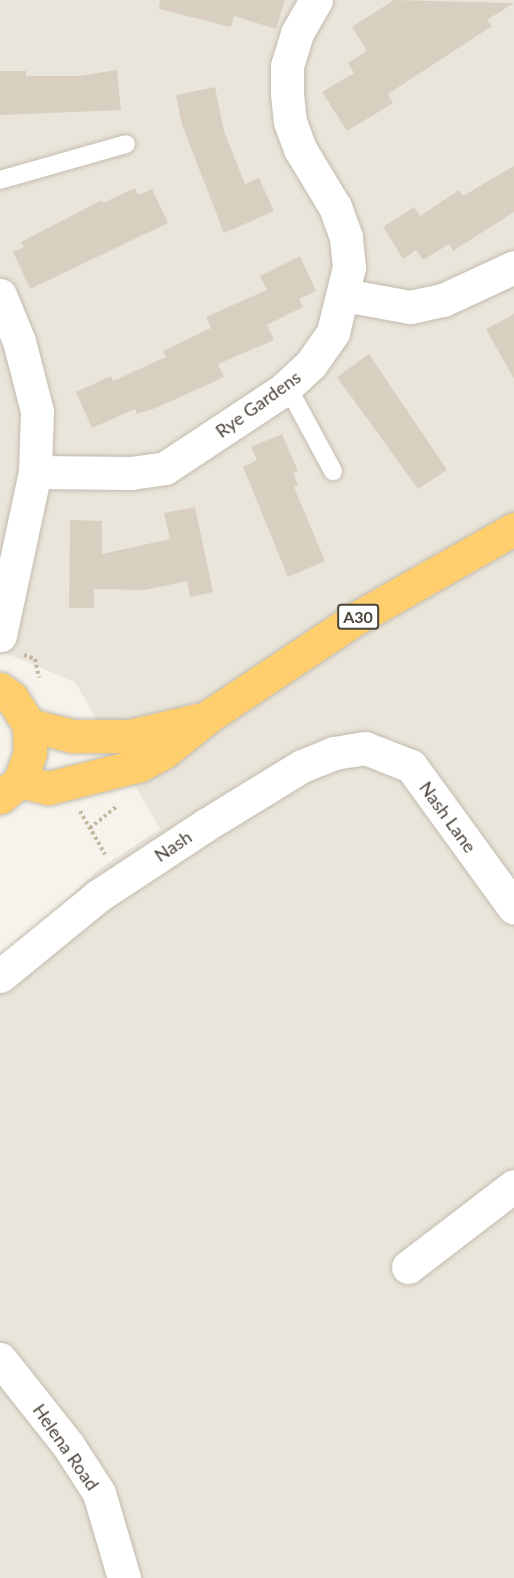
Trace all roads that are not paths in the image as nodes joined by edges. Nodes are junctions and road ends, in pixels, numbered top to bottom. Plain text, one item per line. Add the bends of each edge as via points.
1 (316, 0) edge
2 (126, 144) dead end
3 (0, 180) edge
4 (514, 267) edge
5 (0, 295) edge
6 (344, 295) junction
7 (10, 344) edge
8 (287, 386) junction
9 (333, 471) dead end
10 (35, 472) junction
11 (514, 529) edge
12 (0, 635) edge
13 (0, 689) edge
14 (209, 716) junction
15 (29, 725) junction
16 (365, 748) joint
17 (10, 789) edge
18 (514, 908) edge
19 (0, 976) edge
20 (514, 1186) edge
21 (408, 1267) dead end
22 (0, 1359) edge
23 (124, 1578) edge

1 - 6 street, Rye Gardens via 297,33 287,66 290,122 300,149 335,207 346,237 349,267
2 - 3 lane
4 - 6 street via 443,300 410,307
5 - 7 street
6 - 8 street, Rye Gardens via 333,332 311,364
7 - 10 street via 37,411
8 - 9 lane
8 - 10 street, Rye Gardens via 165,468 131,473
10 - 12 street
11 - 14 highway, A30 via 355,619
13 - 15 highway via 11,697
14 - 15 highway, A30 via 130,736 73,736
14 - 17 highway, A30 via 163,753 140,765 48,788
15 - 17 highway, A30 via 30,753
16 - 18 street, Nash Lane via 411,766
16 - 19 street, Nash via 334,753 302,766 204,826 98,896
20 - 21 street
22 - 23 street, Helena Road via 68,1445 99,1493

